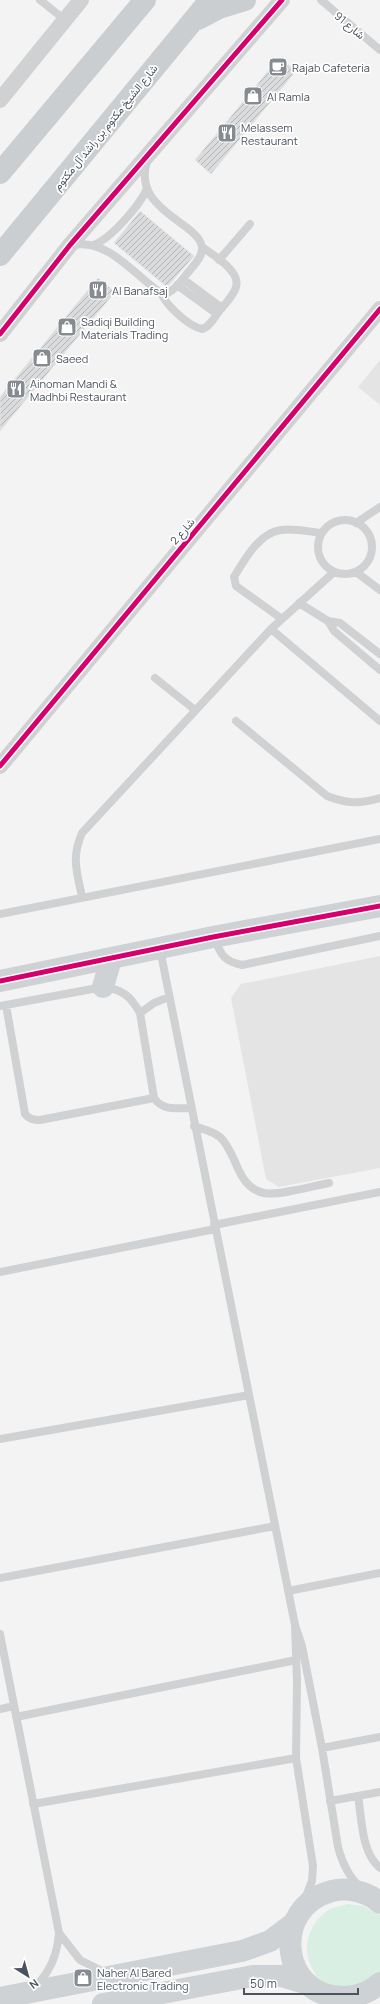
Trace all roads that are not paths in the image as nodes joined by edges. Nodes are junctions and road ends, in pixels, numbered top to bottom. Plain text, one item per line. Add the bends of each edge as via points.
1 (40, 0) edge
2 (81, 0) edge
3 (145, 0) edge
4 (210, 0) edge
5 (245, 0) edge
6 (282, 0) edge
7 (320, 0) edge
8 (65, 20) junction
9 (188, 26) junction
10 (380, 50) edge
11 (0, 100) edge
12 (150, 154) junction
13 (0, 173) edge
14 (147, 188) junction
15 (250, 224) dead end
16 (70, 245) junction
17 (93, 245) junction
18 (202, 247) junction
19 (0, 255) edge
20 (219, 260) junction
21 (180, 282) junction
22 (161, 293) junction
23 (380, 309) edge
24 (220, 311) junction
25 (0, 334) edge
26 (380, 507) edge
27 (356, 523) junction
28 (322, 533) junction
29 (334, 572) junction
30 (356, 572) junction
31 (380, 590) edge
32 (299, 603) junction
33 (282, 619) junction
34 (328, 621) junction
35 (271, 629) junction
36 (380, 654) edge
37 (380, 670) edge
38 (155, 678) dead end
39 (195, 710) junction
40 (380, 721) edge
41 (236, 722) dead end
42 (0, 766) edge
43 (380, 798) edge
44 (380, 839) edge
45 (82, 897) junction
46 (380, 906) edge
47 (0, 914) edge
48 (380, 936) edge
49 (213, 937) junction
50 (160, 949) junction
51 (112, 959) junction
52 (0, 981) edge
53 (104, 987) junction
54 (169, 997) junction
55 (3, 1005) edge
56 (140, 1014) junction
57 (154, 1098) junction
58 (191, 1108) junction
59 (194, 1126) junction
60 (329, 1184) dead end
61 (380, 1192) edge
62 (214, 1227) junction
63 (0, 1272) edge
64 (249, 1395) junction
65 (0, 1439) edge
66 (275, 1526) junction
67 (380, 1572) edge
68 (0, 1578) edge
69 (288, 1591) junction
70 (295, 1625) junction
71 (0, 1639) edge
72 (296, 1660) junction
73 (14, 1706) junction
74 (0, 1709) edge
75 (16, 1717) junction
76 (380, 1737) edge
77 (322, 1748) junction
78 (296, 1758) junction
79 (380, 1792) edge
80 (358, 1796) junction
81 (330, 1801) junction
82 (33, 1804) junction
83 (380, 1868) edge
84 (377, 1901) edge
85 (296, 1918) junction
86 (59, 1934) junction
87 (116, 1976) junction
88 (308, 1984) junction
89 (377, 1991) edge
90 (30, 1992) junction
91 (0, 1998) edge
92 (136, 2001) edge
93 (339, 2001) edge
94 (103, 2004) edge

1 - 8 lane
2 - 8 street
3 - 13 main road
4 - 9 main road, شارع الشيخ مكتوم بن راشد آل مكتوم
5 - 9 main road via 219,8
6 - 12 street
7 - 10 lane, شارع 91
8 - 11 street
9 - 19 main road, شارع الشيخ مكتوم بن راشد آل مكتوم
12 - 14 lane via 145,176
12 - 16 street
14 - 17 lane via 141,199 110,234 100,243
14 - 18 lane via 155,202 195,235
15 - 20 lane
16 - 17 lane
16 - 25 street
17 - 22 lane via 107,251
18 - 20 lane
18 - 21 lane via 198,260
20 - 24 lane via 234,272 237,279 237,286
21 - 22 lane via 171,292
21 - 24 lane
22 - 24 lane via 169,307 198,328 206,328
23 - 42 street, شارع 2
26 - 27 lane
27 - 28 lane via 340,521 327,527
27 - 30 lane via 367,532 372,547 368,561
28 - 29 lane via 319,540 319,555
28 - 33 lane via 281,530 272,532 257,544 234,577 236,586
29 - 30 lane
29 - 32 lane
30 - 31 lane
32 - 33 lane
32 - 34 lane
33 - 35 lane
34 - 36 lane via 340,623
34 - 37 lane via 334,631
35 - 39 lane
35 - 40 lane
38 - 39 lane
39 - 45 lane via 82,833 76,846 74,861
41 - 43 lane via 327,796 344,802 362,803
44 - 45 lane
45 - 47 lane
46 - 49 street
48 - 49 lane via 242,965 231,963 222,956
49 - 50 street
50 - 51 street
50 - 54 lane
51 - 52 street
51 - 53 street
53 - 55 lane
53 - 56 lane via 126,993
54 - 56 lane via 154,1003
54 - 58 lane
55 - 57 lane via 25,1114 29,1118 40,1120
56 - 57 lane
57 - 58 lane via 164,1107
58 - 59 lane
59 - 60 lane via 219,1136 228,1147 246,1182 254,1189 266,1193
59 - 62 lane
61 - 62 lane
62 - 63 lane
62 - 64 lane
64 - 65 lane
64 - 66 lane
66 - 68 lane
66 - 69 lane
67 - 69 lane
69 - 70 lane
70 - 72 lane
70 - 77 lane via 301,1639
71 - 73 lane
72 - 75 lane
72 - 78 lane
73 - 74 lane
73 - 75 lane
75 - 82 lane
76 - 77 lane
77 - 81 lane
78 - 82 lane
78 - 85 lane via 313,1866 312,1881
79 - 80 lane
80 - 81 lane
80 - 83 lane via 368,1852
81 - 84 lane via 342,1861 353,1880
82 - 86 lane
84 - 85 street via 354,1890 339,1890 314,1899
85 - 87 street via 282,1933 256,1947
85 - 88 street via 290,1936 290,1949 299,1974
86 - 87 lane via 80,1960
86 - 90 lane via 53,1963
87 - 90 street
88 - 92 street via 281,1976 267,1975
88 - 93 street
89 - 93 street
90 - 91 street
92 - 94 street

